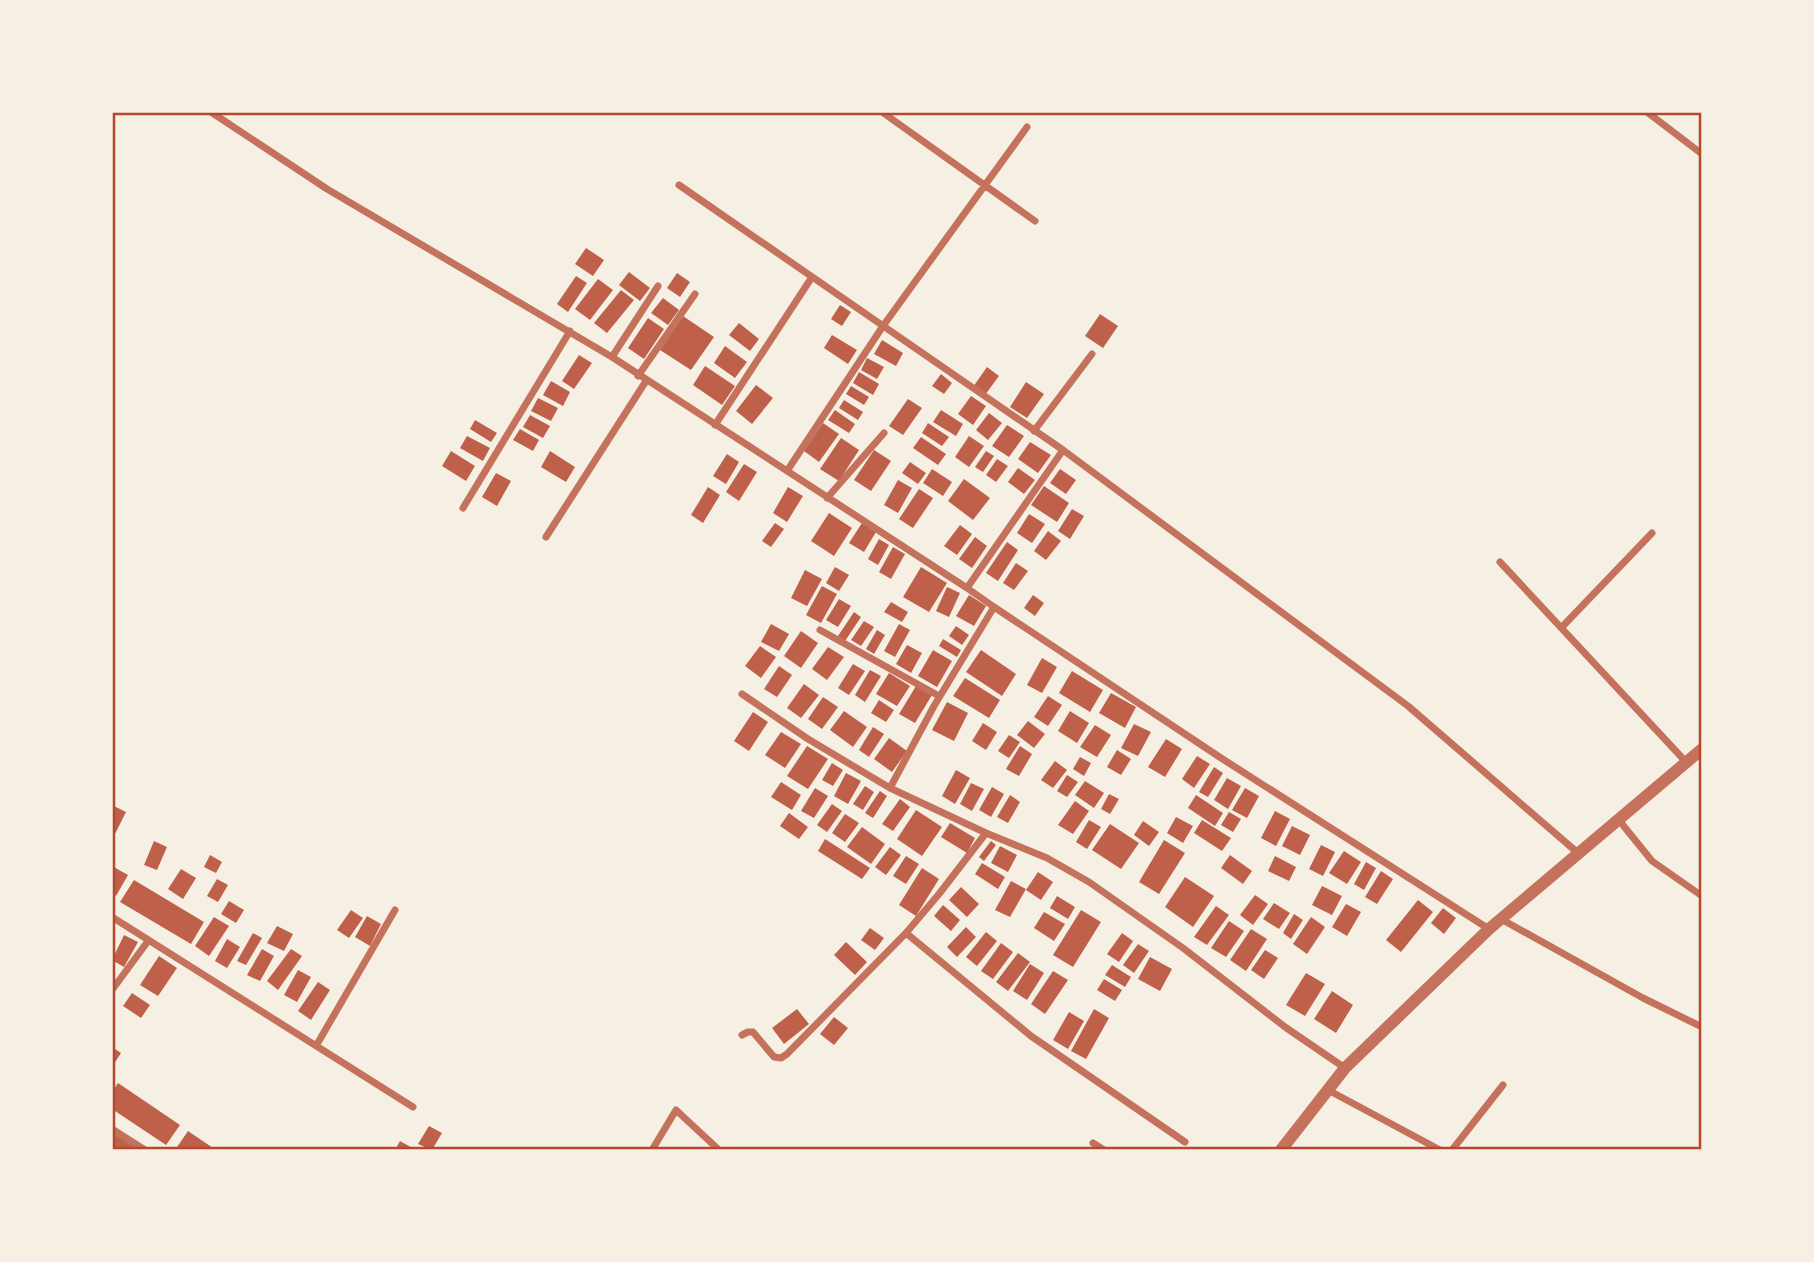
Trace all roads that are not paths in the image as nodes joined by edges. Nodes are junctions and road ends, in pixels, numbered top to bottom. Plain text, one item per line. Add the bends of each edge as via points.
1 (211, 112) edge
2 (882, 112) edge
3 (1647, 112) edge
4 (1027, 127) dead end
5 (1702, 154) edge
6 (679, 185) dead end
7 (985, 185) junction
8 (1035, 221) dead end
9 (812, 277) junction
10 (659, 286) dead end
11 (695, 294) dead end
12 (883, 326) junction
13 (570, 331) junction
14 (1092, 354) dead end
15 (612, 357) junction
16 (642, 378) junction
17 (715, 425) junction
18 (1034, 430) junction
19 (884, 433) dead end
20 (1063, 450) junction
21 (787, 471) junction
22 (827, 498) junction
23 (463, 508) dead end
24 (1653, 533) dead end
25 (546, 537) dead end
26 (1500, 562) dead end
27 (967, 588) junction
28 (994, 607) junction
29 (1562, 627) junction
30 (820, 630) dead end
31 (741, 694) dead end
32 (939, 696) junction
33 (1702, 749) edge
34 (1686, 762) junction
35 (890, 788) junction
36 (1618, 819) junction
37 (986, 833) junction
38 (1578, 853) junction
39 (1702, 896) edge
40 (395, 910) dead end
41 (112, 917) edge
42 (1501, 919) junction
43 (1489, 929) junction
44 (906, 933) junction
45 (148, 941) junction
46 (112, 990) edge
47 (1702, 1027) edge
48 (741, 1035) dead end
49 (316, 1046) junction
50 (1345, 1068) junction
51 (1503, 1085) dead end
52 (1328, 1090) junction
53 (413, 1107) dead end
54 (112, 1129) edge
55 (1185, 1142) dead end
56 (1093, 1143) dead end
57 (145, 1150) edge
58 (652, 1150) edge
59 (719, 1150) edge
60 (1104, 1150) edge
61 (1281, 1150) edge
62 (1440, 1150) edge
63 (1452, 1150) edge

1 - 13 street via 327,190
2 - 7 street
3 - 5 street
4 - 7 street
6 - 9 street
7 - 8 street
7 - 12 street
9 - 12 street
9 - 17 street
10 - 15 street
11 - 16 street
12 - 18 street
12 - 21 street
13 - 15 street
13 - 23 street
14 - 18 street
15 - 16 street
16 - 17 street
16 - 25 street
17 - 21 street
18 - 20 street
19 - 22 street
20 - 27 street
20 - 38 street via 1408,706
21 - 22 street
22 - 27 street
24 - 29 street
26 - 29 street
27 - 28 street
28 - 32 street
28 - 43 street
29 - 34 street
30 - 32 street
31 - 35 street
32 - 35 street
33 - 34 street
34 - 36 street
35 - 37 street
36 - 38 street
36 - 39 street via 1652,861
37 - 44 street
37 - 50 street via 1047,858 1089,883
38 - 42 street
40 - 49 street
41 - 45 street
42 - 43 street
42 - 47 street
43 - 50 street
44 - 48 street via 781,1058 774,1057 753,1032
44 - 55 street via 1031,1036
45 - 46 street
45 - 49 street
49 - 53 street
50 - 52 street
51 - 63 street
52 - 61 street
52 - 62 street
54 - 57 street
56 - 60 street
58 - 59 street via 676,1110

